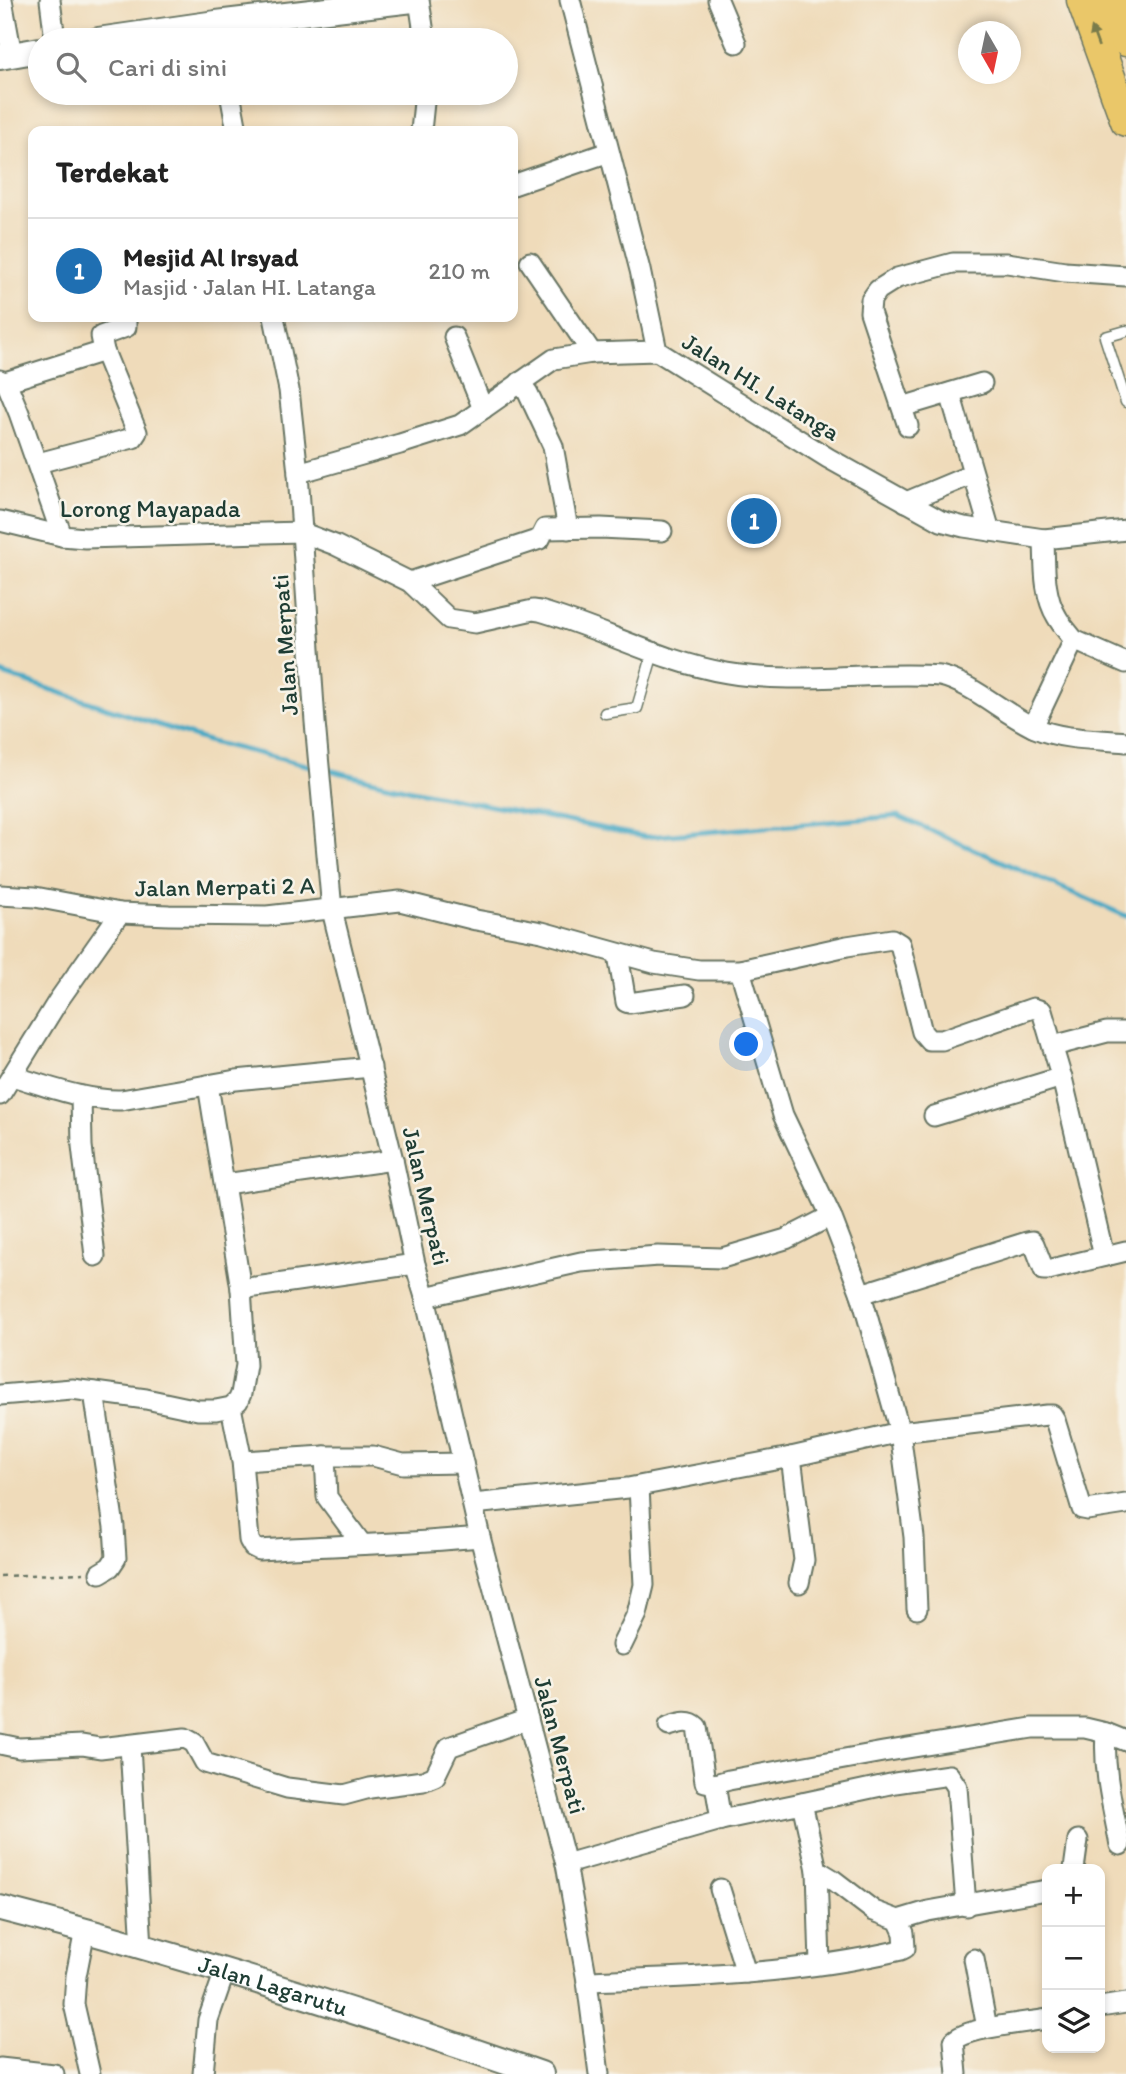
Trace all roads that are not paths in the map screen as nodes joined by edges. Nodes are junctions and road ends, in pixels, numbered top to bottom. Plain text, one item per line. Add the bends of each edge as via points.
1 (2, 0) edge
2 (50, 0) edge
3 (413, 0) edge
4 (419, 0) edge
5 (570, 0) edge
6 (718, 0) edge
7 (1082, 0) edge
8 (1112, 0) edge
9 (339, 4) edge
10 (54, 28) edge
11 (231, 28) edge
12 (423, 28) edge
13 (1126, 41) edge
14 (736, 43) dead end
15 (28, 52) edge
16 (6, 56) edge
17 (232, 105) edge
18 (424, 105) edge
19 (1126, 121) edge
20 (236, 126) edge
21 (422, 126) edge
22 (609, 152) junction
23 (518, 183) edge
24 (530, 262) dead end
25 (1126, 276) edge
26 (126, 322) edge
27 (275, 322) edge
28 (1126, 331) edge
29 (454, 337) dead end
30 (104, 351) junction
31 (657, 351) junction
32 (592, 353) junction
33 (3, 381) edge
34 (520, 382) junction
35 (982, 383) dead end
36 (950, 393) junction
37 (1126, 402) edge
38 (483, 409) junction
39 (38, 463) junction
40 (298, 473) junction
41 (973, 474) junction
42 (906, 502) junction
43 (0, 521) edge
44 (568, 529) junction
45 (1126, 530) edge
46 (662, 531) dead end
47 (990, 531) junction
48 (301, 532) junction
49 (62, 536) junction
50 (1044, 539) junction
51 (410, 582) junction
52 (1074, 640) junction
53 (653, 653) junction
54 (1126, 663) edge
55 (606, 713) dead end
56 (1033, 727) junction
57 (1126, 742) edge
58 (0, 895) edge
59 (332, 910) junction
60 (120, 913) junction
61 (618, 955) junction
62 (740, 970) junction
63 (685, 995) dead end
64 (1126, 1032) edge
65 (1053, 1046) junction
66 (371, 1067) junction
67 (12, 1076) junction
68 (1062, 1077) junction
69 (208, 1085) junction
70 (0, 1095) edge
71 (81, 1096) junction
72 (934, 1116) dead end
73 (393, 1160) junction
74 (225, 1184) junction
75 (831, 1216) junction
76 (1126, 1251) edge
77 (95, 1256) dead end
78 (1104, 1256) junction
79 (415, 1264) junction
80 (241, 1289) junction
81 (861, 1294) junction
82 (425, 1297) junction
83 (94, 1392) junction
84 (0, 1395) edge
85 (231, 1407) junction
86 (900, 1432) junction
87 (325, 1456) junction
88 (791, 1457) junction
89 (242, 1461) junction
90 (463, 1463) junction
91 (639, 1487) junction
92 (472, 1504) junction
93 (1126, 1504) edge
94 (480, 1537) junction
95 (362, 1543) junction
96 (100, 1573) road end
97 (799, 1583) dead end
98 (917, 1609) dead end
99 (622, 1645) dead end
100 (528, 1719) junction
101 (669, 1726) dead end
102 (1106, 1733) junction
103 (1126, 1741) edge
104 (0, 1744) edge
105 (130, 1746) junction
106 (715, 1784) junction
107 (802, 1802) junction
108 (720, 1820) junction
109 (1078, 1840) dead end
110 (1120, 1845) dead end
111 (566, 1864) junction
112 (1075, 1864) edge
113 (817, 1870) junction
114 (720, 1889) dead end
115 (1042, 1891) edge
116 (965, 1906) junction
117 (0, 1908) edge
118 (898, 1920) junction
119 (85, 1930) junction
120 (142, 1947) junction
121 (974, 1959) dead end
122 (820, 1964) junction
123 (225, 1971) junction
124 (746, 1973) junction
125 (587, 1981) junction
126 (1126, 2003) edge
127 (1105, 2006) edge
128 (1042, 2020) edge
129 (987, 2028) junction
130 (0, 2068) edge
131 (54, 2074) edge
132 (90, 2074) edge
133 (203, 2074) edge
134 (541, 2074) edge
135 (599, 2074) edge
136 (957, 2074) edge

1 - 16 street
2 - 10 street
3 - 9 street
4 - 12 street
5 - 22 street
6 - 14 street
19 -> 7 main road
8 - 13 main road
9 - 11 street
15 - 16 street
17 - 20 street
18 - 21 street
22 - 23 street
22 - 31 street
24 - 32 street
25 - 36 street via 953,262 897,278 878,290 870,312 905,416
26 - 30 street via 126,327 101,336
27 - 40 street, Jalan Merpati via 289,390
28 - 37 lane via 1105,337
29 - 38 street
30 - 33 street
30 - 39 street via 136,435
31 - 32 street, Jalan HI. Latanga
31 - 42 street, Jalan HI. Latanga
32 - 34 street, Jalan HI. Latanga via 554,359
33 - 39 street
34 - 38 street, Jalan HI. Latanga
34 - 44 street via 553,446
35 - 36 street
36 - 41 street
38 - 40 street, Jalan HI. Latanga via 460,425
39 - 49 street
40 - 48 street, Jalan Merpati
41 - 42 street
41 - 47 street
42 - 47 street, Jalan HI. Latanga via 942,521
43 - 49 street, Lorong Mayapada
44 - 46 street
44 - 51 street via 545,529 540,539
45 - 50 street, Jalan HI. Latanga
47 - 50 street, Jalan HI. Latanga
48 - 49 street, Lorong Mayapada
48 - 51 street
48 - 59 street, Jalan Merpati
50 - 52 street via 1049,597
51 - 53 street via 449,620 475,622 533,610 598,629
52 - 54 street
52 - 56 street
53 - 55 lane via 637,708
53 - 56 street via 708,669 774,678 940,676
56 - 57 street via 1058,736
58 - 60 street, Jalan Merpati 2 A
59 - 60 street, Jalan Merpati 2 A via 267,916
59 - 61 street, Jalan Merpati 2 A via 400,901 529,929
59 - 66 street, Jalan Merpati
60 - 67 street, Jalan Merpati 2 A
61 - 62 street, Jalan Merpati 2 A via 699,970
61 - 63 street via 629,1003
62 - 65 street, Jalan Merpati 2 A via 892,939 900,944 922,1032 929,1040 942,1040 1039,1008
62 - 75 street via 783,1115
64 - 65 street via 1107,1032
65 - 68 street
66 - 69 street
66 - 73 street, Jalan Merpati
67 - 70 street, Jalan Merpati 2 A
67 - 71 street
68 - 72 street
68 - 78 street
69 - 71 street via 121,1100
69 - 74 street
71 - 77 street
73 - 74 street
73 - 79 street, Jalan Merpati
74 - 80 street
75 - 81 street
75 - 82 street via 786,1239 722,1258 650,1256 581,1262
76 - 78 street
78 - 81 street via 1044,1270 1032,1241
79 - 80 street
79 - 82 street, Jalan Merpati
80 - 85 street via 246,1365 241,1394
81 - 86 street
82 - 90 street, Jalan Merpati
83 - 84 street via 72,1389
83 - 85 street via 198,1410
83 - 96 street via 116,1558
85 - 89 street
86 - 88 street
86 - 93 street via 1052,1415 1082,1509
86 - 98 street via 913,1527
87 - 89 street
87 - 90 street via 373,1456 403,1464
87 - 95 street via 327,1497
88 - 91 street
88 - 97 street via 804,1560
89 - 95 street via 253,1548
90 - 92 street, Jalan Merpati
91 - 92 street
91 - 99 street via 644,1585
92 - 94 street, Jalan Merpati
94 - 95 street
94 - 100 street, Jalan Merpati
100 - 105 street via 449,1747 435,1776 424,1781 344,1795 287,1788 205,1763 194,1743 185,1738
100 - 111 street, Jalan Merpati
101 - 106 street via 682,1722 696,1727 705,1782
102 - 103 street
102 - 106 street via 1085,1728 1032,1728
102 - 110 street via 1109,1791
104 - 105 street via 19,1748
105 - 120 street
106 - 108 street
107 - 108 street
107 - 113 street
107 - 116 street via 949,1775 957,1787
108 - 111 street
109 - 112 street
111 - 125 street, Jalan Merpati
113 - 118 street via 874,1911
113 - 122 street
114 - 124 street
115 - 116 street
116 - 118 street
117 - 119 street, Jalan Lagarutu
118 - 122 street via 905,1948
119 - 120 street, Jalan Lagarutu
119 - 132 street via 74,2004
120 - 123 street, Jalan Lagarutu
121 - 129 street
122 - 124 street
123 - 133 street via 208,2020
123 - 134 street, Jalan Lagarutu
124 - 125 street
125 - 135 street, Jalan Merpati
126 - 127 street
128 - 129 street
129 - 136 street via 954,2041
130 - 131 street

